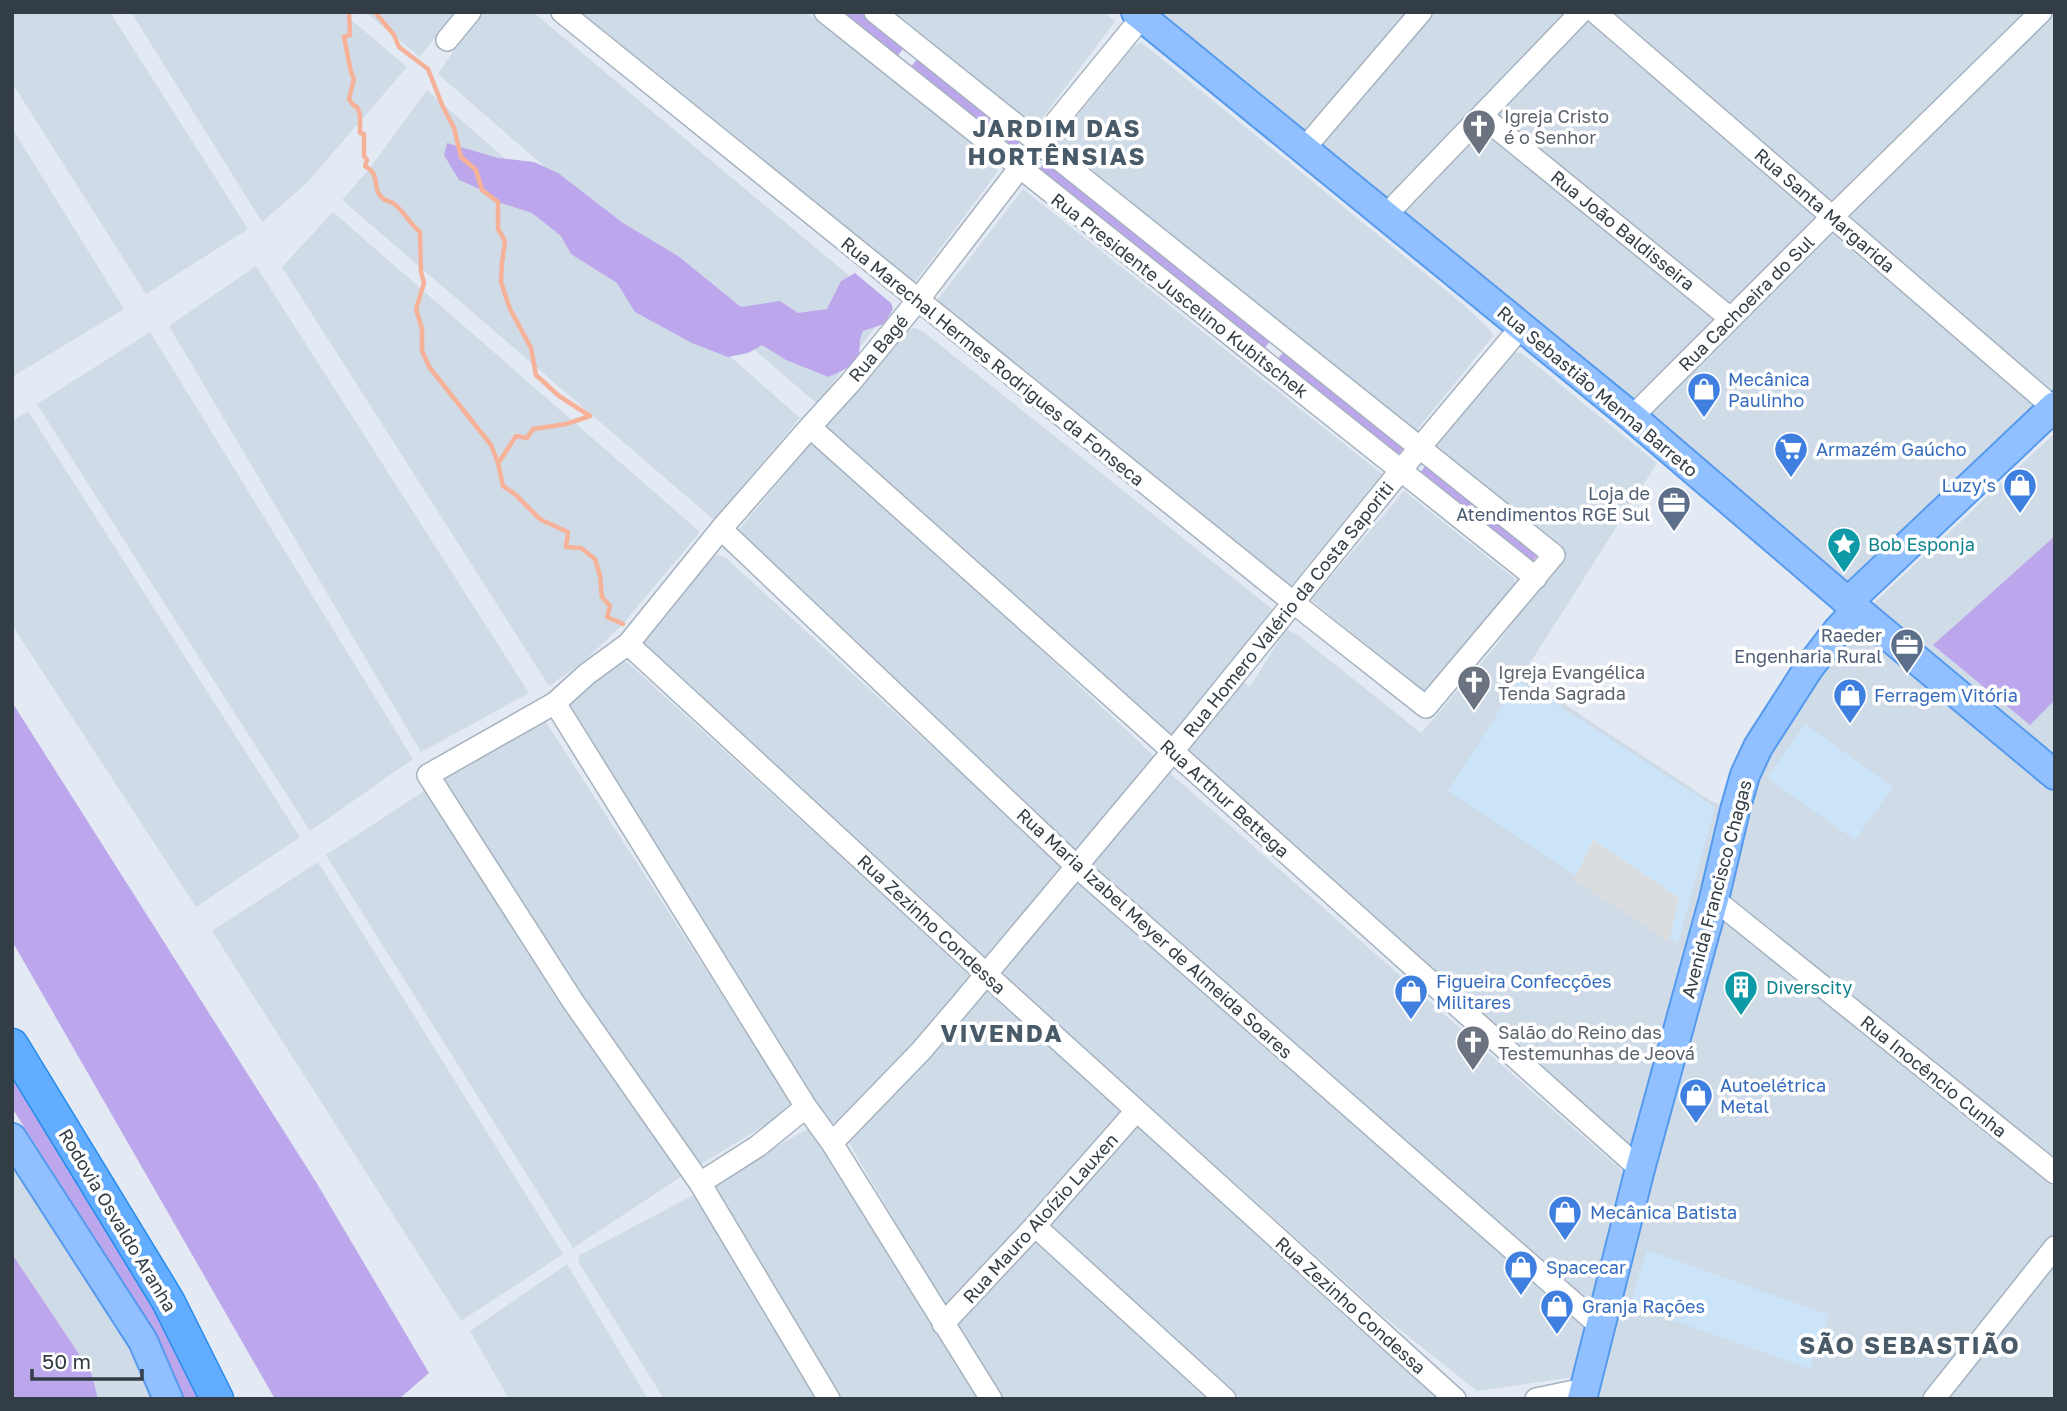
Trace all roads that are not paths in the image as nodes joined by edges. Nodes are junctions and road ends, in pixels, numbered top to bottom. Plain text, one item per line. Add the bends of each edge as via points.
1 (470, 12) edge
2 (562, 12) edge
3 (825, 12) edge
4 (875, 12) edge
5 (1421, 12) edge
6 (1581, 12) edge
7 (1595, 12) edge
8 (2041, 12) edge
9 (1141, 14) edge
10 (447, 40) dead end
11 (916, 46) junction
12 (897, 70) junction
13 (1482, 116) junction
14 (1038, 145) junction
15 (1303, 150) junction
16 (1021, 169) junction
17 (1385, 216) junction
18 (1832, 216) junction
19 (918, 300) junction
20 (1730, 318) junction
21 (1521, 327) junction
22 (1283, 339) junction
23 (1265, 362) junction
24 (2054, 414) edge
25 (1632, 417) junction
26 (810, 426) junction
27 (1419, 448) junction
28 (1401, 470) junction
29 (721, 529) junction
30 (1536, 578) junction
31 (1294, 603) junction
32 (1856, 609) junction
33 (628, 644) junction
34 (555, 703) junction
35 (1173, 751) junction
36 (2055, 775) edge
37 (1076, 866) junction
38 (1714, 899) junction
39 (986, 974) junction
40 (12, 1045) edge
41 (806, 1107) junction
42 (1136, 1111) junction
43 (12, 1138) edge
44 (832, 1143) junction
45 (1640, 1169) junction
46 (2055, 1173) edge
47 (700, 1183) junction
48 (1035, 1226) junction
49 (2055, 1247) edge
50 (943, 1324) junction
51 (1599, 1325) junction
52 (1583, 1394) edge
53 (168, 1399) edge
54 (217, 1399) edge
55 (829, 1399) edge
56 (991, 1399) edge
57 (1225, 1399) edge
58 (1455, 1399) edge
59 (1536, 1399) edge
60 (1934, 1399) edge

1 - 10 street
2 - 19 street, Rua Marechal Hermes Rodrigues da Fonseca
3 - 12 street, Rua Presidente Juscelino Kubitschek
4 - 11 street, Rua Presidente Juscelino Kubitschek
5 - 15 street
6 - 13 street
7 - 18 street, Rua Santa Margarida
8 - 18 street, Rua Cachoeira do Sul
9 - 14 street, Rua Bagé
9 - 15 main road, Rua Sebastião Menna Barreto
11 - 12 street
11 - 14 street, Rua Presidente Juscelino Kubitschek
12 - 16 street, Rua Presidente Juscelino Kubitschek
13 - 17 street
13 - 20 street, Rua João Baldisseira
14 - 16 street, Rua Bagé
14 - 22 street, Rua Presidente Juscelino Kubitschek
15 - 17 main road, Rua Sebastião Menna Barreto
16 - 19 street, Rua Bagé
16 - 23 street, Rua Presidente Juscelino Kubitschek
17 - 21 main road, Rua Sebastião Menna Barreto
18 - 20 street, Rua Cachoeira do Sul
18 - 24 street, Rua Santa Margarida
19 - 26 street, Rua Bagé
19 - 31 street, Rua Marechal Hermes Rodrigues da Fonseca
20 - 25 street, Rua Cachoeira do Sul
21 - 25 main road, Rua Sebastião Menna Barreto
21 - 27 street, Rua Homero Valério da Costa Saporiti
22 - 23 street
22 - 27 street, Rua Presidente Juscelino Kubitschek
23 - 28 street, Rua Presidente Juscelino Kubitschek
24 - 32 main road, Avenida Francisco Chagas
25 - 32 main road, Rua Sebastião Menna Barreto
26 - 29 street, Rua Bagé
26 - 35 street, Rua Arthur Bettega
27 - 28 street, Rua Homero Valério da Costa Saporiti
27 - 30 street, Rua Presidente Juscelino Kubitschek via 1554,555
28 - 30 street, Rua Presidente Juscelino Kubitschek
28 - 31 street, Rua Homero Valério da Costa Saporiti
29 - 33 street, Rua Bagé
29 - 37 street, Rua Maria Izabel Meyer de Almeida Soares
30 - 31 street, Rua Marechal Hermes Rodrigues da Fonseca via 1426,707
31 - 35 street, Rua Homero Valério da Costa Saporiti
32 - 36 main road, Rua Sebastião Menna Barreto
32 - 38 main road, Avenida Francisco Chagas via 1808,669 1758,747 1738,798
33 - 34 street, Rua Bagé
33 - 39 street, Rua Zezinho Condessa
34 - 41 street
34 - 47 street, Rua Bagé via 428,775 572,1000
35 - 37 street, Rua Homero Valério da Costa Saporiti
35 - 45 street, Rua Arthur Bettega
37 - 39 street, Rua Homero Valério da Costa Saporiti
37 - 51 street, Rua Maria Izabel Meyer de Almeida Soares
38 - 45 main road, Avenida Francisco Chagas
38 - 46 street, Rua Inocêncio Cunha
39 - 42 street, Rua Zezinho Condessa
39 - 44 street, Rua Homero Valério da Costa Saporiti
40 - 54 highway, Rodovia Osvaldo Aranha via 168,1301
41 - 44 street
41 - 47 street via 758,1146
42 - 48 street, Rua Mauro Aloízio Lauxen
42 - 58 street, Rua Zezinho Condessa
43 - 53 main road via 143,1341
44 - 50 street
45 - 51 main road, Avenida Francisco Chagas
47 - 55 street
48 - 50 street, Rua Mauro Aloízio Lauxen
48 - 57 street
49 - 60 street
50 - 56 street
51 - 52 main road, Avenida Francisco Chagas
52 - 59 street

